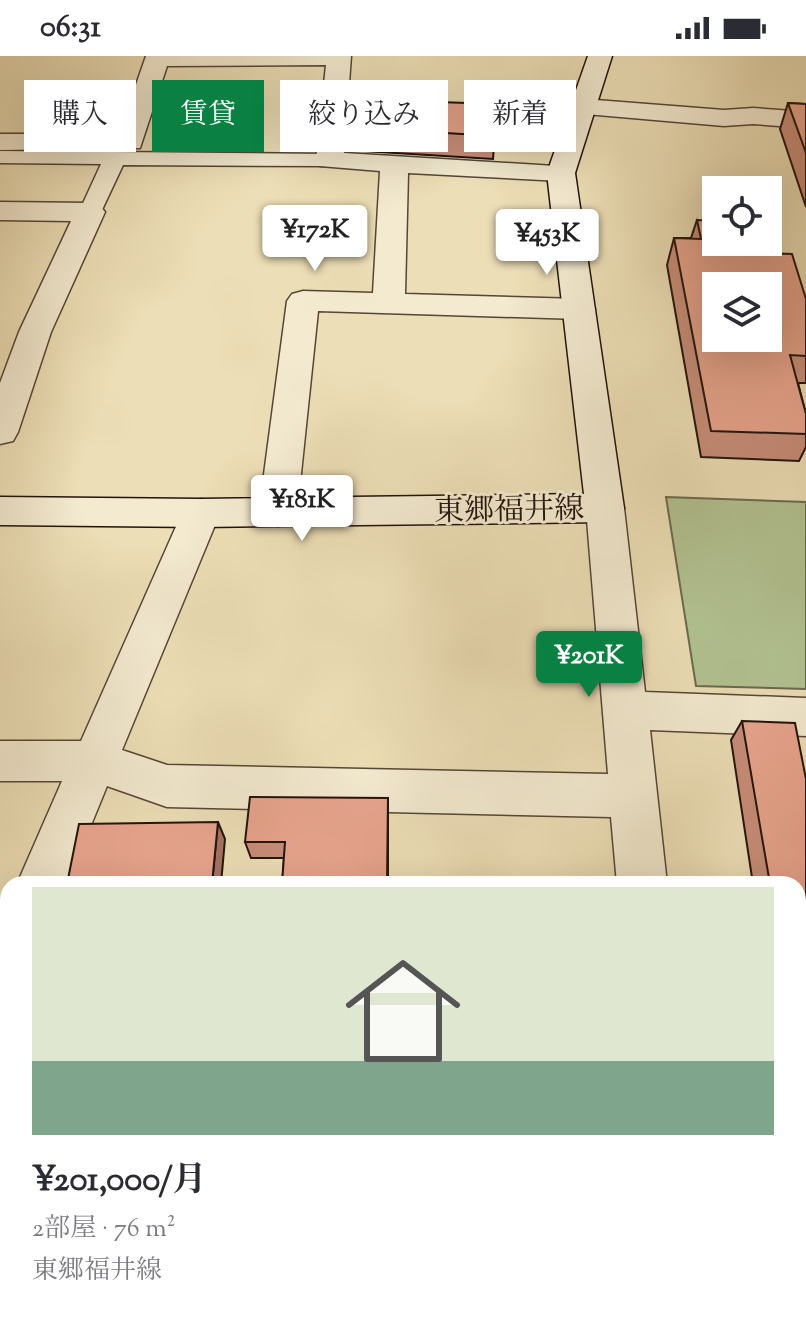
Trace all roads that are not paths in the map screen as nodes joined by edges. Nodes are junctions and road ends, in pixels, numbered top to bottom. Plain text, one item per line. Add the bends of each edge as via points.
1 (600, 56) edge
2 (157, 57) edge
3 (339, 57) edge
4 (583, 107) junction
5 (806, 120) edge
6 (0, 142) edge
7 (0, 157) edge
8 (115, 158) junction
9 (330, 160) junction
10 (394, 163) junction
11 (561, 173) junction
12 (0, 211) edge
13 (90, 212) junction
14 (389, 304) junction
15 (579, 309) junction
16 (0, 332) edge
17 (35, 332) junction
18 (0, 432) edge
19 (605, 508) junction
20 (0, 511) edge
21 (278, 512) junction
22 (201, 513) junction
23 (624, 710) junction
24 (806, 717) edge
25 (0, 761) edge
26 (94, 761) junction
27 (633, 796) junction
28 (45, 876) edge
29 (641, 876) edge

1 - 4 street, 東郷福井線
2 - 3 street
2 - 6 street via 130,142
3 - 9 street
4 - 5 street
4 - 11 street, 東郷福井線
7 - 8 street
8 - 9 street
8 - 13 street
9 - 10 street
10 - 11 street
10 - 14 street
11 - 15 street, 東郷福井線
12 - 13 street
13 - 17 street
14 - 15 street
14 - 21 street via 303,301
15 - 19 street, 東郷福井線
16 - 17 street
17 - 18 street
19 - 21 street, 東郷福井線
19 - 23 street
20 - 22 street, 東郷福井線
21 - 22 street, 東郷福井線
22 - 26 street
23 - 24 street
23 - 27 street
25 - 26 street
26 - 27 street via 167,786
26 - 28 street
27 - 29 street

